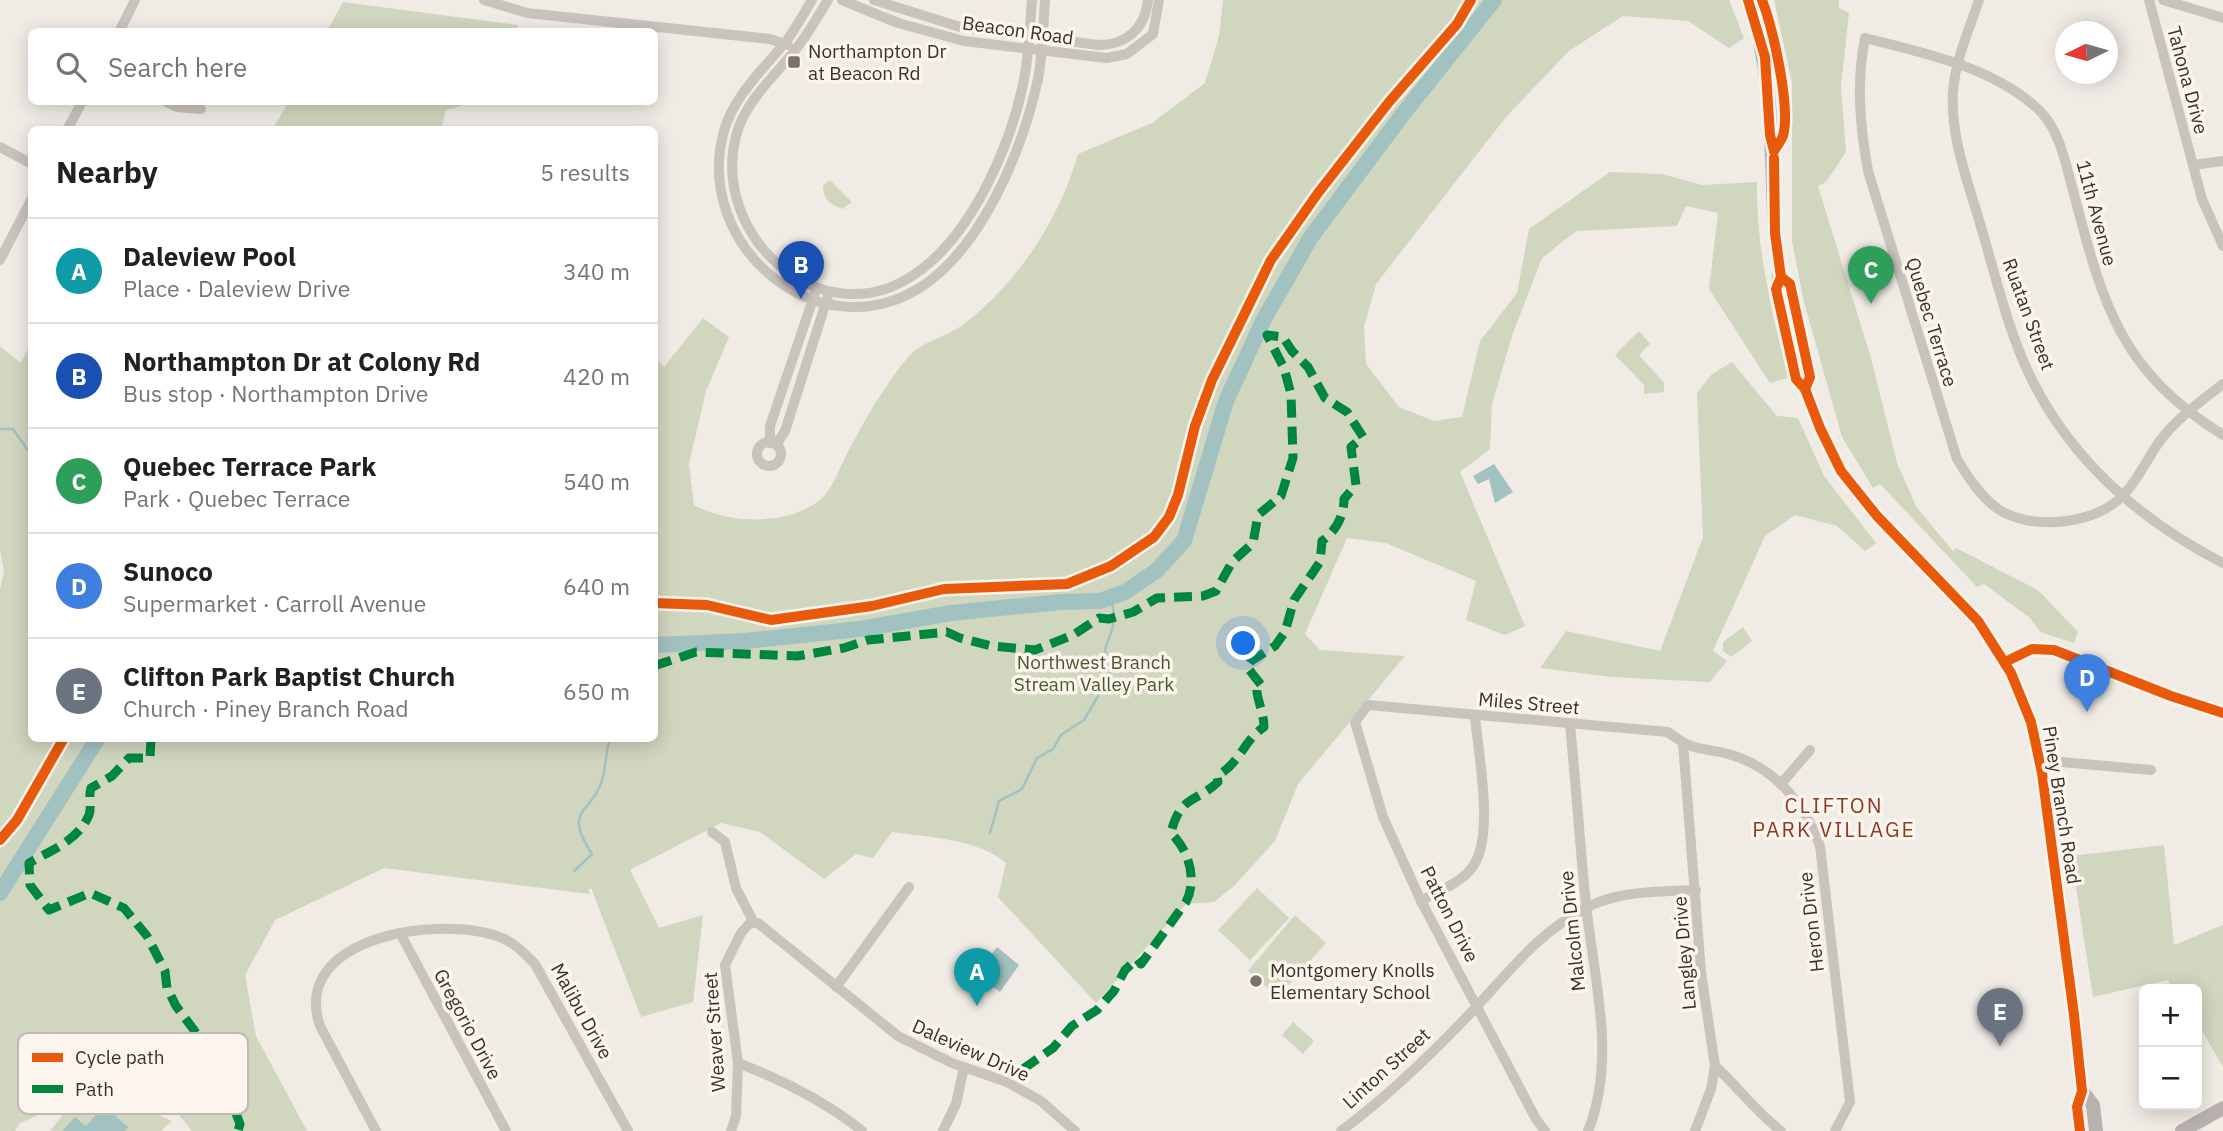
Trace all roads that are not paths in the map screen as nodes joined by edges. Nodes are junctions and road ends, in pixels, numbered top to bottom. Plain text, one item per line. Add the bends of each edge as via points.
1 (135, 0) edge
2 (484, 0) edge
3 (812, 0) edge
4 (828, 0) edge
5 (842, 0) edge
6 (874, 0) edge
7 (1032, 0) edge
8 (1045, 0) edge
9 (1148, 0) edge
10 (1159, 0) edge
11 (1748, 0) edge
12 (1762, 0) edge
13 (1979, 0) edge
14 (2150, 0) edge
15 (2163, 0) edge
16 (2223, 18) edge
17 (121, 28) edge
18 (1029, 37) junction
19 (1042, 38) junction
20 (784, 43) junction
21 (798, 48) junction
22 (1902, 48) joint
23 (1028, 49) junction
24 (1041, 51) junction
25 (1958, 65) junction
26 (80, 105) edge
27 (173, 105) edge
28 (201, 110) dead end
29 (69, 126) edge
30 (0, 147) edge
31 (1774, 151) junction
32 (2223, 161) edge
33 (28, 162) edge
34 (2193, 165) junction
35 (28, 206) edge
36 (741, 214) junction
37 (729, 219) junction
38 (2223, 247) edge
39 (0, 260) edge
40 (817, 287) junction
41 (829, 291) junction
42 (813, 300) junction
43 (827, 303) junction
44 (2223, 384) edge
45 (2189, 413) junction
46 (2223, 435) edge
47 (2122, 497) junction
48 (2223, 563) edge
49 (2005, 662) junction
50 (1368, 705) joint
51 (2223, 713) edge
52 (1475, 716) junction
53 (1570, 724) junction
54 (1683, 743) junction
55 (1810, 750) dead end
56 (2039, 760) junction
57 (2151, 770) dead end
58 (1781, 784) junction
59 (712, 832) dead end
60 (909, 887) dead end
61 (1696, 890) junction
62 (1421, 901) junction
63 (1586, 907) junction
64 (754, 923) junction
65 (400, 933) junction
66 (836, 987) junction
67 (1478, 1005) junction
68 (738, 1063) junction
69 (1715, 1066) junction
70 (964, 1067) junction
71 (1013, 1070) dead end
72 (1007, 1082) junction
73 (2082, 1091) junction
74 (2223, 1108) edge
75 (376, 1131) edge
76 (506, 1131) edge
77 (628, 1131) edge
78 (731, 1131) edge
79 (862, 1131) edge
80 (943, 1131) edge
81 (1075, 1131) edge
82 (1341, 1131) edge
83 (1545, 1131) edge
84 (1588, 1131) edge
85 (1695, 1131) edge
86 (1781, 1131) edge
87 (1835, 1131) edge
88 (2080, 1131) edge
89 (2096, 1131) edge
90 (2182, 1131) edge

1 - 17 street
2 - 20 street via 512,10
3 - 20 street
4 - 21 street
5 - 23 street, Beacon Road via 921,31
6 - 18 street, Beacon Road via 936,22
7 - 18 street
8 - 19 street
9 - 19 street, Beacon Road via 1140,23 1120,43
10 - 24 street, Beacon Road via 1153,34 1127,54 1107,58
11 - 31 main road, Piney Branch Road via 1765,57
12 - 31 main road, Piney Branch Road via 1782,87 1783,136
13 - 25 street, Ruatan Street
14 - 34 street, Tahona Drive
15 - 16 street
18 - 19 street, Beacon Road
18 - 23 street
19 - 24 street
20 - 21 street
20 - 37 street via 742,95 724,131 719,171
21 - 36 street via 752,102 737,134 732,170
22 - 25 street, 11th Avenue
22 - 47 street, Quebec Terrace via 1865,38 1859,124 1868,171 1956,459 1998,509 2025,520 2075,520
23 - 24 street, Beacon Road
23 - 41 street via 1012,124 992,176 949,241 933,260 894,285 852,293
24 - 43 street via 1024,128 1004,182 978,225 942,270 899,298 852,307
25 - 45 street, 11th Avenue via 2010,87 2043,113 2058,139 2098,286 2119,333 2145,372
25 - 47 street, Ruatan Street via 1953,109 1959,150 2000,291 2031,377 2065,435
26 - 29 street
27 - 28 street
30 - 33 street
31 - 49 main road, Piney Branch Road via 1775,233 1781,277 1776,289 1796,379 1805,388 1841,471 1877,516 1961,601
32 - 34 street
34 - 38 street, Tahona Drive
35 - 39 street
36 - 37 street
36 - 40 street via 755,242 769,257
37 - 42 street via 759,266
40 - 41 street
40 - 42 street
41 - 43 street
42 - 43 street
42 - 43 street via 770,426 773,444 785,432
44 - 45 street
45 - 46 street, 11th Avenue
45 - 47 street via 2162,438
47 - 48 street, Ruatan Street via 2168,532
49 - 51 street via 2032,649 2054,649
49 - 56 main road, Piney Branch Road via 2031,722
50 - 52 street, Miles Street
50 - 62 street, Patton Drive via 1356,722 1359,738 1383,817
52 - 53 street, Miles Street
52 - 62 street via 1484,822 1481,853 1466,875
53 - 54 street, Miles Street via 1668,732
53 - 63 street, Malcolm Drive
54 - 58 street, Heron Drive via 1739,757
54 - 61 street, Langley Drive
55 - 58 street
56 - 57 street
56 - 73 main road, Piney Branch Road
58 - 87 street, Heron Drive via 1810,820 1820,846 1850,1102
59 - 64 street, Daleview Drive via 725,842 736,888
60 - 66 street
61 - 63 street, Linton Street via 1627,895
61 - 69 street, Langley Drive via 1701,972
62 - 67 street, Patton Drive
63 - 67 street, Linton Street via 1528,948
63 - 84 street, Malcolm Drive via 1603,1070
64 - 66 street, Daleview Drive
64 - 68 street, Weaver Street via 741,933 726,965
65 - 75 street, Malibu Drive via 348,951 325,971 316,990 316,1015
65 - 76 street, Gregorio Drive
65 - 77 street, Malibu Drive via 427,929 475,932 517,946 545,978
66 - 70 street, Daleview Drive via 898,1036
67 - 82 street, Linton Street via 1381,1101
67 - 83 street, Patton Drive
68 - 78 street, Weaver Street
68 - 79 street via 797,1089
69 - 85 street
69 - 86 street
70 - 72 street, Daleview Drive
70 - 80 street via 956,1104
71 - 72 street
72 - 81 street, Daleview Drive via 1041,1101
73 - 88 main road, Piney Branch Road via 2077,1107
73 - 89 main road, Piney Branch Road via 2093,1105
74 - 90 main road

